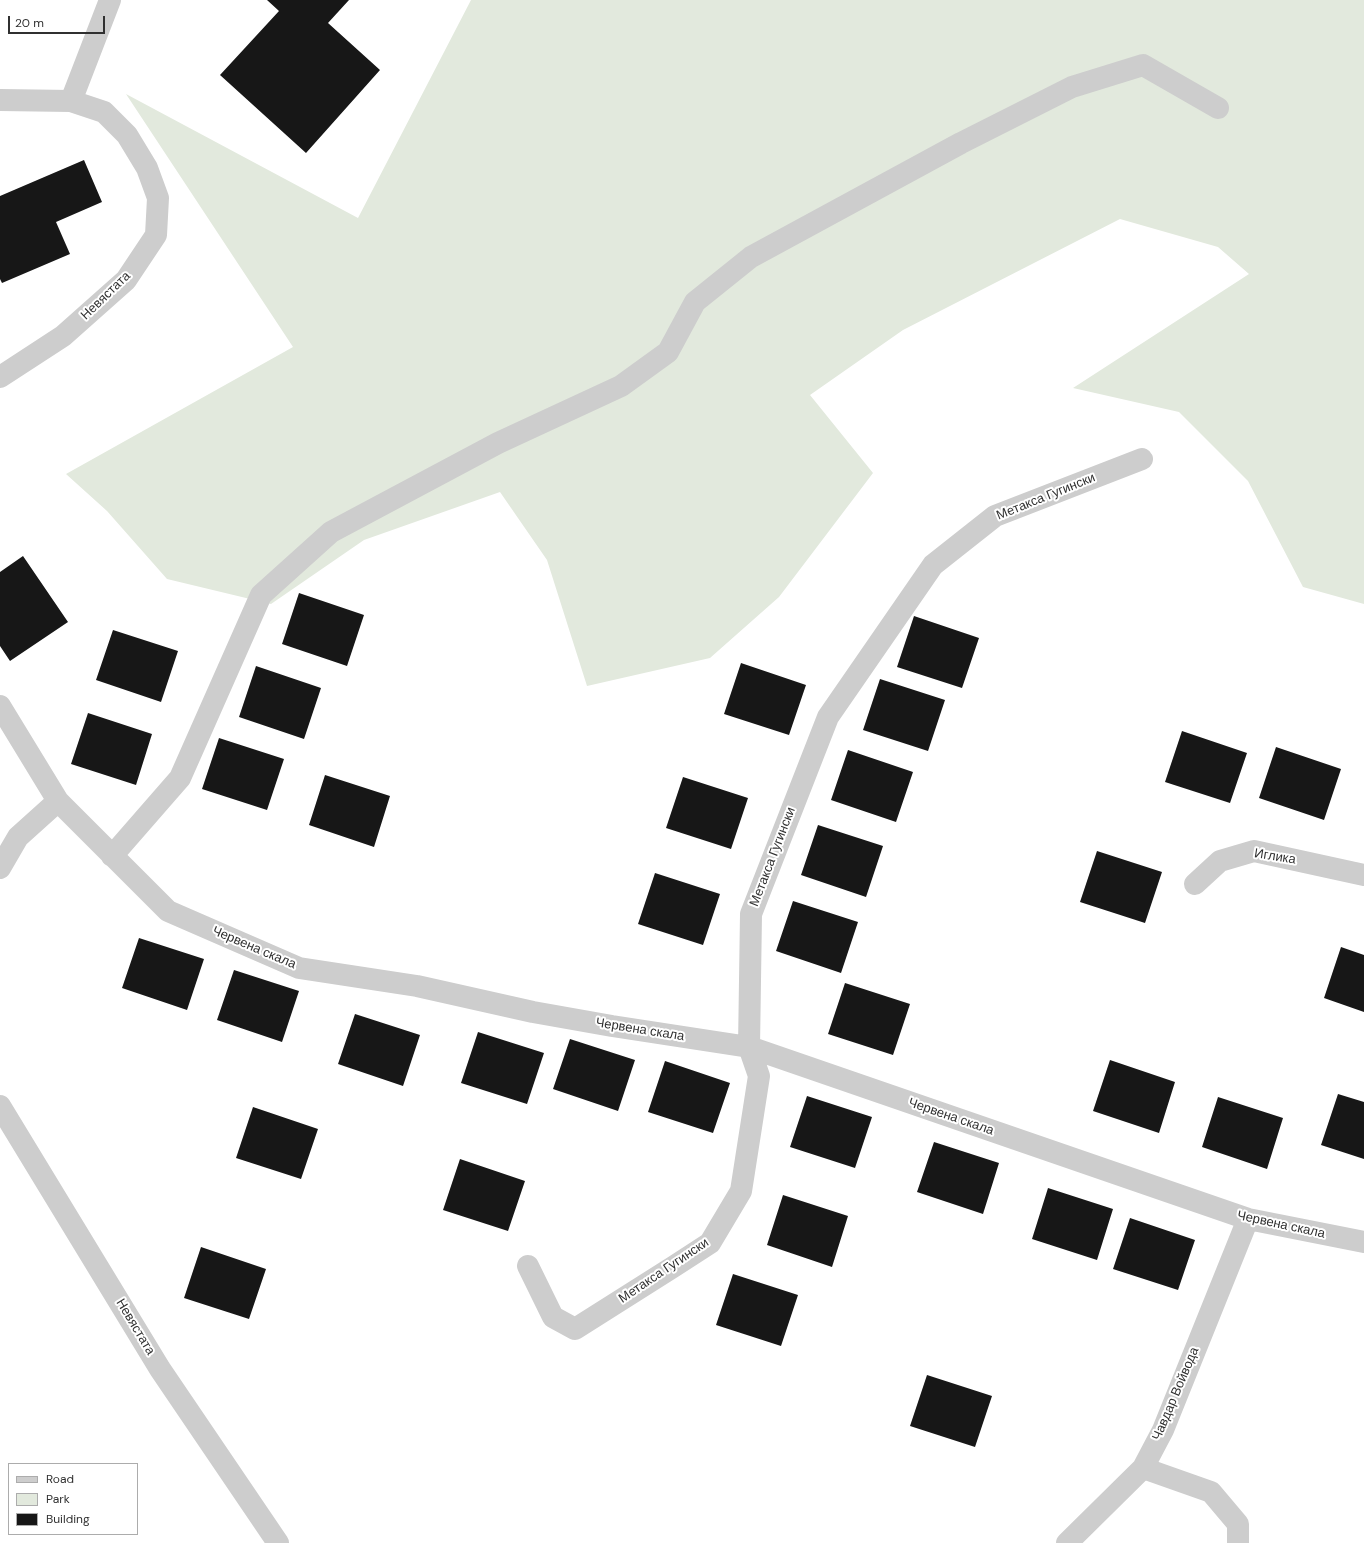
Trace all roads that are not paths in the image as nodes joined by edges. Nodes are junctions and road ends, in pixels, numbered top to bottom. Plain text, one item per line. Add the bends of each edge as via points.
1 (110, 0) edge
2 (0, 100) edge
3 (71, 100) junction
4 (1218, 108) dead end
5 (0, 377) edge
6 (1142, 459) dead end
7 (0, 706) edge
8 (58, 801) junction
9 (112, 856) junction
10 (0, 868) edge
11 (1364, 875) edge
12 (1195, 884) dead end
13 (749, 1047) junction
14 (0, 1106) edge
15 (1248, 1219) junction
16 (1364, 1242) edge
17 (528, 1266) dead end
18 (1143, 1468) junction
19 (278, 1543) edge
20 (1067, 1543) edge
21 (1238, 1543) edge

1 - 3 street
2 - 3 street, Невястата
3 - 5 street, Невястата via 104,112 127,135 147,168 158,198 156,235 126,280 63,336
4 - 9 street via 1143,65 1072,87 961,143 751,257 696,302 668,352 621,386 498,443 331,532 261,595 180,778
6 - 13 street, Метакса Гугински via 995,516 933,566 828,717 751,914
7 - 8 street, Червена скала
8 - 9 street, Червена скала
8 - 10 street via 18,837
9 - 13 street, Червена скала via 168,911 299,968 417,986 533,1012 612,1026
11 - 12 street, Иглика via 1254,851 1220,861
13 - 15 street, Червена скала
13 - 17 street, Метакса Гугински via 759,1076 741,1191 710,1242 575,1329 553,1317
14 - 19 street, Невястата via 160,1369
15 - 16 street, Червена скала
15 - 18 street, Чавдар Войвода via 1163,1430
18 - 20 street, Чавдар Войвода
18 - 21 street via 1210,1492 1238,1524

